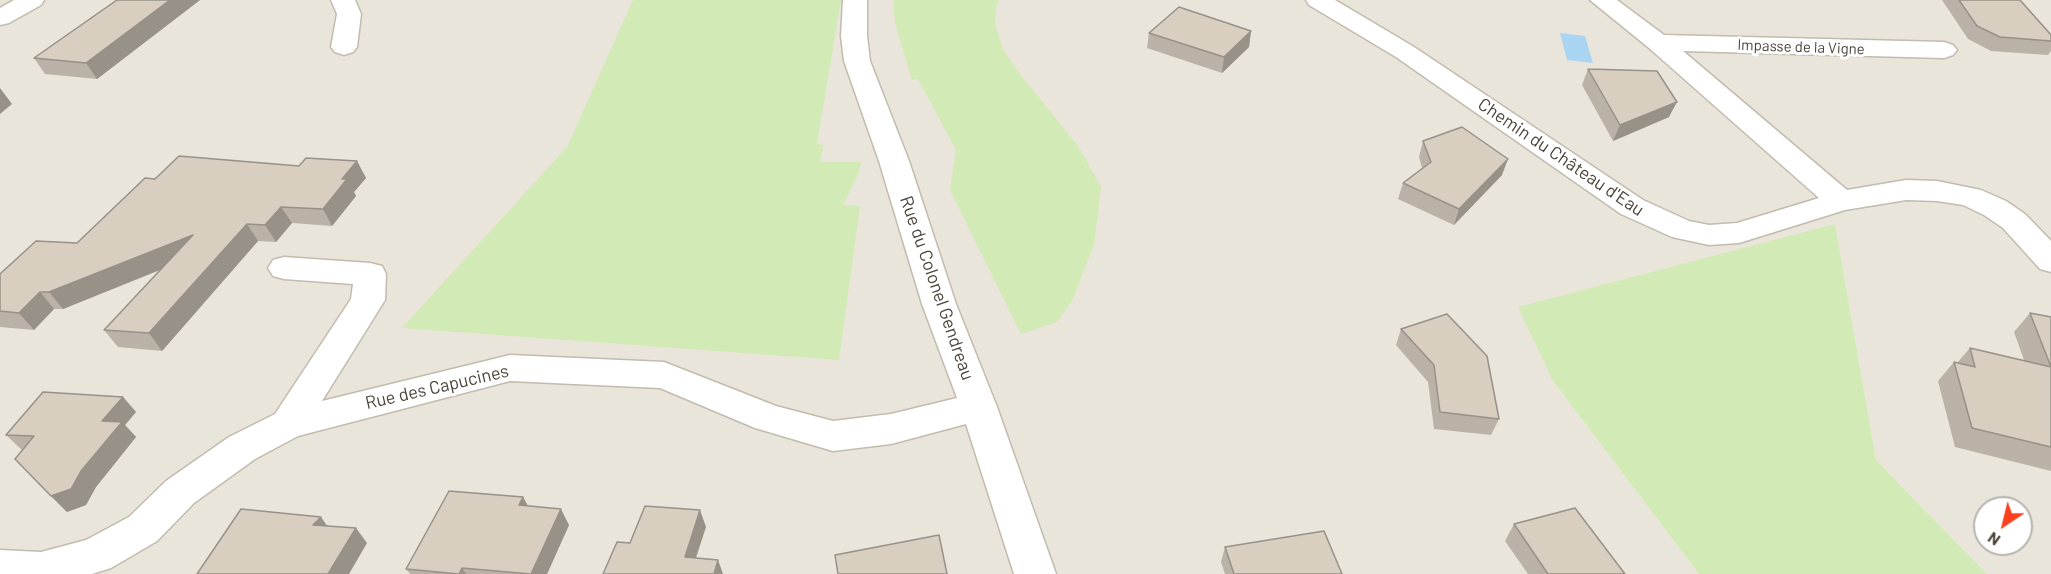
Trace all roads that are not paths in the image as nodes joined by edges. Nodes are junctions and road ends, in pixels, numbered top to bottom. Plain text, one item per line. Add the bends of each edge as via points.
1 (32, 0) edge
2 (343, 0) edge
3 (855, 0) edge
4 (1318, 0) edge
5 (1602, 0) edge
6 (0, 18) edge
7 (1658, 43) junction
8 (344, 47) dead end
9 (1944, 50) dead end
10 (1841, 201) junction
11 (2051, 261) edge
12 (284, 268) dead end
13 (979, 407) junction
14 (288, 424) junction
15 (0, 568) edge
16 (1035, 574) edge

1 - 6 street
2 - 8 street via 349,14
3 - 13 street, Rue du Colonel Gendreau via 857,61 894,161 939,304
4 - 10 street, Chemin du Château d'Eau via 1405,52 1632,207 1683,230 1709,235 1739,233
5 - 7 street
7 - 9 street, Impasse de la Vigne
7 - 10 street
10 - 11 street, Chemin du Château d'Eau via 1906,190 1970,197 2013,221
12 - 14 street via 370,274 368,300
13 - 14 street, Rue des Capucines via 891,429 833,436 768,418 664,375 510,368
13 - 16 street, Rue du Colonel Gendreau
14 - 15 street, Rue des Capucines via 242,448 180,492 143,529 96,555 41,570

